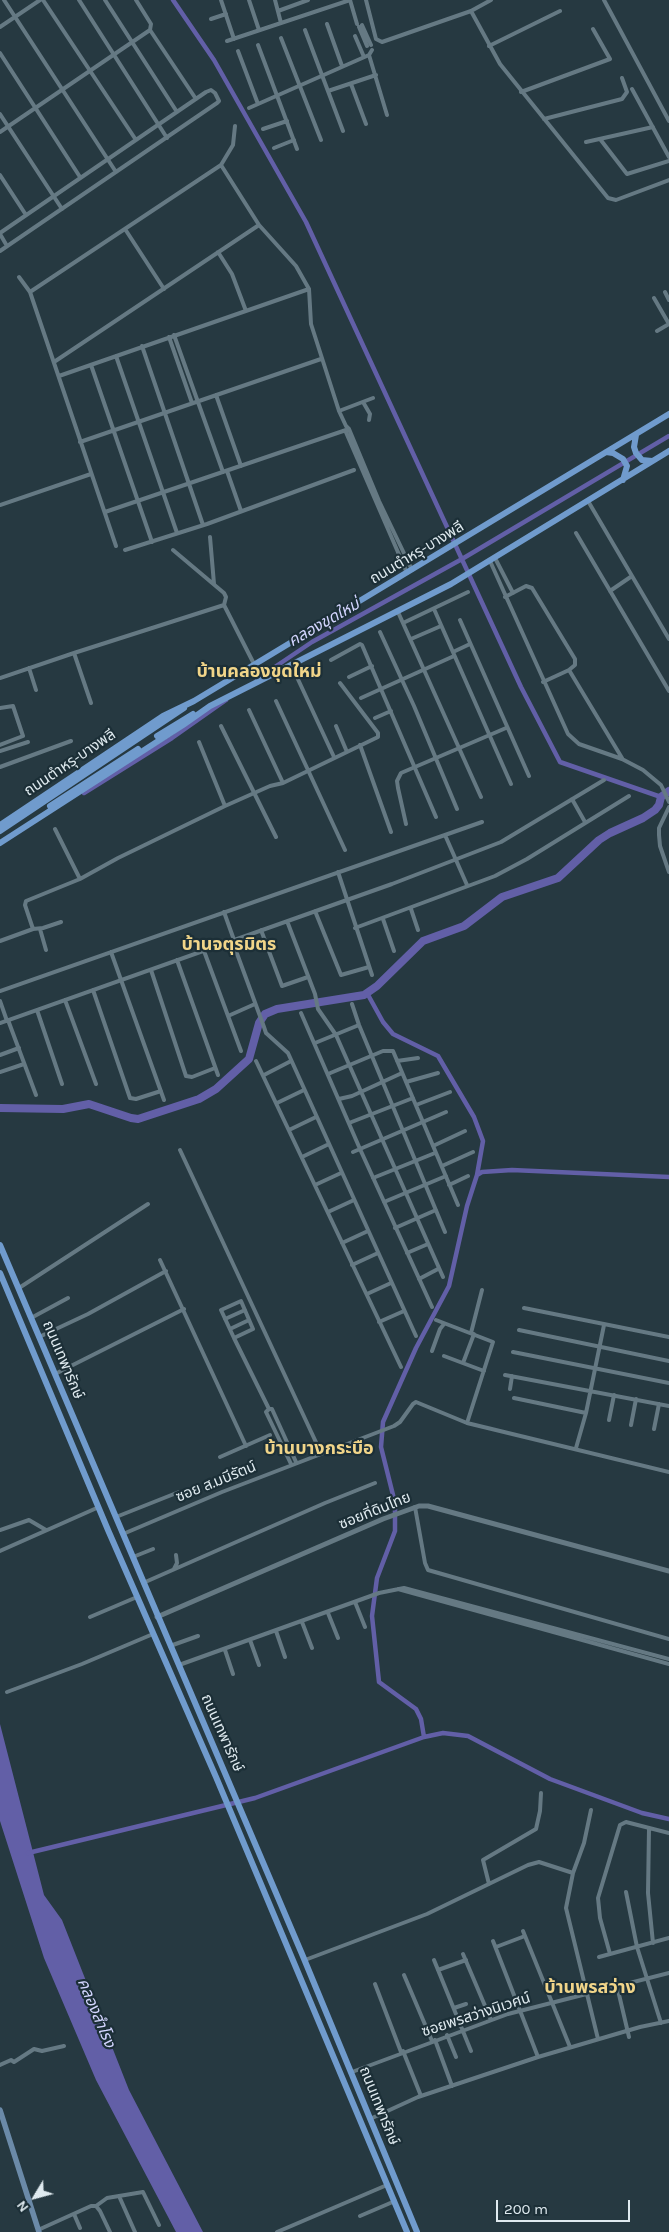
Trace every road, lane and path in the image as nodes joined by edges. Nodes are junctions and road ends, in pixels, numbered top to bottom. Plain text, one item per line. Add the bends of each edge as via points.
1 (4, 0) edge
2 (41, 0) edge
3 (79, 0) edge
4 (105, 0) edge
5 (136, 0) edge
6 (222, 0) edge
7 (249, 0) edge
8 (274, 0) edge
9 (308, 0) edge
10 (350, 0) edge
11 (366, 0) edge
12 (491, 0) edge
13 (604, 0) edge
14 (301, 1) edge
15 (278, 11) junction
16 (471, 11) junction
17 (560, 11) dead end
18 (226, 14) junction
19 (15, 17) junction
20 (211, 19) dead end
21 (282, 23) junction
22 (327, 24) dead end
23 (0, 27) edge
24 (593, 29) dead end
25 (150, 30) junction
26 (259, 30) junction
27 (305, 30) dead end
28 (375, 32) junction
29 (355, 36) dead end
30 (366, 37) junction
31 (281, 38) dead end
32 (234, 39) junction
33 (227, 41) dead end
34 (132, 42) junction
35 (258, 45) dead end
36 (489, 46) junction
37 (238, 51) dead end
38 (369, 51) junction
39 (0, 53) edge
40 (113, 55) junction
41 (342, 66) junction
42 (90, 70) junction
43 (321, 75) junction
44 (376, 75) junction
45 (622, 78) dead end
46 (351, 84) junction
47 (300, 85) junction
48 (632, 89) dead end
49 (62, 90) junction
50 (328, 91) junction
51 (522, 92) junction
52 (277, 95) junction
53 (196, 99) junction
54 (258, 104) junction
55 (36, 108) junction
56 (249, 108) dead end
57 (177, 112) junction
58 (0, 114) edge
59 (387, 115) dead end
60 (544, 119) junction
61 (287, 120) junction
62 (669, 121) edge
63 (366, 124) dead end
64 (158, 126) junction
65 (235, 126) dead end
66 (8, 127) junction
67 (653, 127) junction
68 (263, 130) dead end
69 (343, 131) dead end
70 (0, 132) edge
71 (167, 138) junction
72 (136, 140) junction
73 (294, 140) junction
74 (321, 140) dead end
75 (600, 140) junction
76 (586, 142) dead end
77 (274, 148) dead end
78 (297, 149) dead end
79 (108, 159) junction
80 (669, 159) edge
81 (221, 165) junction
82 (116, 172) junction
83 (0, 175) edge
84 (80, 177) junction
85 (669, 180) edge
86 (53, 196) junction
87 (62, 209) junction
88 (26, 215) junction
89 (259, 225) junction
90 (125, 229) junction
91 (0, 233) edge
92 (8, 246) junction
93 (0, 251) edge
94 (218, 252) junction
95 (19, 278) dead end
96 (164, 289) junction
97 (309, 289) junction
98 (30, 292) junction
99 (665, 292) dead end
100 (654, 298) dead end
101 (669, 300) edge
102 (246, 311) junction
103 (669, 324) edge
104 (657, 331) dead end
105 (171, 336) junction
106 (142, 346) junction
107 (116, 356) junction
108 (321, 359) junction
109 (54, 362) junction
110 (91, 365) junction
111 (59, 376) junction
112 (216, 395) junction
113 (373, 398) dead end
114 (198, 401) junction
115 (363, 402) junction
116 (192, 403) junction
117 (339, 411) junction
118 (165, 413) junction
119 (669, 414) edge
120 (368, 420) dead end
121 (140, 421) junction
122 (347, 429) junction
123 (113, 431) junction
124 (636, 435) junction
125 (80, 442) junction
126 (669, 451) edge
127 (606, 452) junction
128 (654, 460) junction
129 (241, 466) junction
130 (354, 470) dead end
131 (225, 471) junction
132 (91, 474) junction
133 (623, 480) junction
134 (189, 483) junction
135 (164, 492) junction
136 (138, 501) junction
137 (588, 501) junction
138 (0, 505) edge
139 (241, 511) junction
140 (104, 512) junction
141 (204, 525) junction
142 (576, 532) dead end
143 (177, 533) junction
144 (210, 537) dead end
145 (152, 542) junction
146 (116, 546) dead end
147 (125, 550) dead end
148 (172, 550) dead end
149 (493, 559) junction
150 (409, 572) junction
151 (632, 576) junction
152 (214, 584) junction
153 (610, 591) junction
154 (468, 592) dead end
155 (513, 593) junction
156 (505, 597) junction
157 (224, 605) junction
158 (434, 609) junction
159 (398, 612) junction
160 (460, 620) dead end
161 (403, 623) junction
162 (441, 626) junction
163 (380, 632) dead end
164 (411, 639) junction
165 (669, 640) edge
166 (470, 644) junction
167 (74, 653) junction
168 (454, 654) junction
169 (331, 660) dead end
170 (254, 664) junction
171 (372, 666) junction
172 (29, 668) junction
173 (424, 669) junction
174 (570, 670) junction
175 (296, 675) dead end
176 (348, 677) dead end
177 (0, 678) edge
178 (402, 679) junction
179 (544, 682) junction
180 (340, 683) dead end
181 (381, 688) junction
182 (36, 690) dead end
183 (669, 691) edge
184 (361, 698) dead end
185 (276, 701) dead end
186 (91, 703) dead end
187 (0, 708) edge
188 (249, 710) dead end
189 (391, 711) junction
190 (374, 718) dead end
191 (165, 719) junction
192 (221, 726) dead end
193 (336, 726) dead end
194 (506, 728) junction
195 (490, 736) junction
196 (71, 741) dead end
197 (28, 742) dead end
198 (199, 742) dead end
199 (0, 745) edge
200 (360, 745) junction
201 (460, 748) junction
202 (0, 751) edge
203 (347, 752) junction
204 (334, 757) junction
205 (436, 758) junction
206 (622, 759) junction
207 (0, 767) edge
208 (416, 767) junction
209 (308, 771) junction
210 (529, 776) dead end
211 (604, 780) dead end
212 (283, 783) junction
213 (511, 784) dead end
214 (254, 793) junction
215 (481, 796) dead end
216 (629, 796) dead end
217 (572, 799) junction
218 (669, 802) edge
219 (225, 806) junction
220 (669, 807) edge
221 (457, 809) dead end
222 (436, 817) dead end
223 (482, 822) dead end
224 (585, 822) junction
225 (406, 824) dead end
226 (0, 825) edge
227 (55, 829) dead end
228 (0, 831) edge
229 (391, 832) dead end
230 (445, 835) junction
231 (276, 837) dead end
232 (0, 841) edge
233 (345, 850) dead end
234 (456, 858) junction
235 (338, 872) junction
236 (669, 872) edge
237 (80, 879) junction
238 (467, 885) junction
239 (346, 900) junction
240 (411, 909) junction
241 (315, 911) junction
242 (224, 912) junction
243 (383, 919) junction
244 (287, 921) junction
245 (61, 922) dead end
246 (356, 928) junction
247 (33, 929) junction
248 (40, 929) junction
249 (261, 930) junction
250 (418, 930) dead end
251 (233, 940) junction
252 (0, 941) edge
253 (46, 950) dead end
254 (204, 951) junction
255 (394, 951) dead end
256 (111, 952) junction
257 (177, 960) junction
258 (369, 967) junction
259 (151, 970) junction
260 (372, 975) dead end
261 (308, 977) junction
262 (122, 980) junction
263 (93, 990) junction
264 (0, 991) edge
265 (65, 1000) junction
266 (0, 1001) edge
267 (352, 1004) dead end
268 (255, 1006) junction
269 (37, 1010) junction
270 (301, 1013) dead end
271 (228, 1016) junction
272 (7, 1020) junction
273 (0, 1023) edge
274 (358, 1025) junction
275 (336, 1035) junction
276 (315, 1043) junction
277 (18, 1048) junction
278 (241, 1051) dead end
279 (0, 1055) edge
280 (372, 1056) junction
281 (418, 1058) dead end
282 (256, 1061) dead end
283 (291, 1061) junction
284 (397, 1061) junction
285 (24, 1064) junction
286 (350, 1065) junction
287 (216, 1068) junction
288 (0, 1072) edge
289 (402, 1073) junction
290 (328, 1074) junction
291 (438, 1074) dead end
292 (218, 1075) dead end
293 (264, 1075) junction
294 (406, 1082) junction
295 (382, 1083) junction
296 (62, 1084) dead end
297 (96, 1084) dead end
298 (304, 1090) junction
299 (161, 1091) junction
300 (362, 1091) junction
301 (450, 1092) dead end
302 (36, 1094) dead end
303 (413, 1098) junction
304 (339, 1099) junction
305 (164, 1100) dead end
306 (277, 1103) junction
307 (416, 1105) junction
308 (393, 1107) junction
309 (446, 1112) dead end
310 (371, 1115) junction
311 (316, 1117) junction
312 (423, 1121) junction
313 (349, 1123) junction
314 (290, 1130) junction
315 (402, 1130) junction
316 (465, 1131) dead end
317 (382, 1140) junction
318 (329, 1144) junction
319 (433, 1146) junction
320 (360, 1149) junction
321 (180, 1150) dead end
322 (354, 1152) dead end
323 (473, 1152) dead end
324 (436, 1153) junction
325 (302, 1157) junction
326 (416, 1161) junction
327 (442, 1166) junction
328 (395, 1169) junction
329 (342, 1173) junction
330 (446, 1176) junction
331 (468, 1176) dead end
332 (373, 1178) junction
333 (315, 1185) junction
334 (426, 1185) junction
335 (450, 1185) junction
336 (407, 1194) junction
337 (354, 1200) junction
338 (384, 1202) junction
339 (148, 1204) dead end
340 (458, 1205) dead end
341 (436, 1210) junction
342 (328, 1212) junction
343 (417, 1219) junction
344 (395, 1228) junction
345 (368, 1231) junction
346 (445, 1232) dead end
347 (342, 1243) junction
348 (428, 1244) junction
349 (0, 1245) edge
350 (407, 1253) junction
351 (378, 1254) junction
352 (160, 1260) dead end
353 (352, 1265) junction
354 (438, 1269) junction
355 (166, 1271) junction
356 (0, 1273) edge
357 (443, 1277) dead end
358 (419, 1280) junction
359 (391, 1283) junction
360 (19, 1288) junction
361 (482, 1290) dead end
362 (367, 1294) junction
363 (68, 1298) dead end
364 (432, 1307) dead end
365 (524, 1308) dead end
366 (184, 1309) junction
367 (245, 1310) junction
368 (404, 1311) junction
369 (31, 1318) junction
370 (225, 1319) junction
371 (249, 1320) junction
372 (436, 1320) dead end
373 (379, 1322) junction
374 (444, 1324) junction
375 (604, 1325) junction
376 (230, 1329) junction
377 (519, 1330) dead end
378 (472, 1334) junction
379 (416, 1336) dead end
380 (39, 1337) junction
381 (669, 1337) edge
382 (234, 1338) junction
383 (599, 1346) junction
384 (432, 1351) dead end
385 (514, 1352) dead end
386 (444, 1356) dead end
387 (669, 1361) edge
388 (463, 1363) junction
389 (400, 1368) dead end
390 (595, 1368) junction
391 (484, 1371) junction
392 (55, 1374) junction
393 (505, 1375) dead end
394 (512, 1376) junction
395 (669, 1382) edge
396 (510, 1389) dead end
397 (591, 1391) junction
398 (614, 1395) junction
399 (514, 1398) dead end
400 (636, 1399) junction
401 (659, 1404) junction
402 (669, 1406) edge
403 (269, 1409) junction
404 (586, 1413) junction
405 (609, 1420) dead end
406 (467, 1422) junction
407 (631, 1424) dead end
408 (654, 1428) dead end
409 (270, 1435) dead end
410 (246, 1446) junction
411 (576, 1448) junction
412 (321, 1453) junction
413 (220, 1457) dead end
414 (296, 1462) junction
415 (291, 1464) junction
416 (669, 1472) edge
417 (375, 1483) dead end
418 (179, 1492) dead end
419 (415, 1506) junction
420 (99, 1507) junction
421 (115, 1518) junction
422 (0, 1530) edge
423 (46, 1530) junction
424 (123, 1534) junction
425 (152, 1549) dead end
426 (0, 1550) edge
427 (176, 1555) dead end
428 (133, 1558) junction
429 (173, 1571) junction
430 (669, 1571) edge
431 (143, 1583) junction
432 (137, 1597) junction
433 (355, 1602) junction
434 (328, 1613) junction
435 (90, 1617) dead end
436 (157, 1617) junction
437 (302, 1622) junction
438 (365, 1627) dead end
439 (276, 1631) junction
440 (153, 1634) junction
441 (198, 1636) dead end
442 (338, 1638) dead end
443 (669, 1639) edge
444 (250, 1640) junction
445 (170, 1646) junction
446 (612, 1646) junction
447 (312, 1648) dead end
448 (225, 1650) junction
449 (285, 1657) dead end
450 (669, 1660) edge
451 (669, 1664) edge
452 (179, 1665) junction
453 (259, 1665) dead end
454 (233, 1674) dead end
455 (7, 1692) dead end
456 (541, 1792) dead end
457 (591, 1810) dead end
458 (649, 1828) junction
459 (669, 1833) edge
460 (573, 1873) junction
461 (489, 1884) junction
462 (626, 1892) dead end
463 (669, 1938) edge
464 (493, 1941) dead end
465 (653, 1942) junction
466 (496, 1947) junction
467 (637, 1947) junction
468 (463, 1954) dead end
469 (610, 1954) junction
470 (599, 1957) dead end
471 (305, 1960) junction
472 (434, 1960) dead end
473 (466, 1960) junction
474 (438, 1970) junction
475 (669, 1972) edge
476 (404, 1975) dead end
477 (648, 1978) junction
478 (375, 1984) dead end
479 (616, 1986) junction
480 (587, 1993) junction
481 (551, 2003) junction
482 (466, 2004) dead end
483 (454, 2008) junction
484 (521, 2010) junction
485 (491, 2020) junction
486 (669, 2021) edge
487 (661, 2023) junction
488 (463, 2030) junction
489 (628, 2031) junction
490 (447, 2035) junction
491 (629, 2037) dead end
492 (598, 2039) junction
493 (433, 2040) junction
494 (64, 2046) dead end
495 (570, 2048) junction
496 (471, 2051) dead end
497 (402, 2052) junction
498 (456, 2057) dead end
499 (538, 2057) junction
500 (0, 2065) edge
501 (352, 2072) junction
502 (452, 2086) junction
503 (421, 2096) junction
504 (0, 2110) edge
505 (369, 2119) junction
506 (388, 2184) junction
507 (119, 2196) junction
508 (395, 2201) junction
509 (96, 2206) junction
510 (74, 2214) junction
511 (360, 2216) dead end
512 (159, 2224) dead end
513 (80, 2228) dead end
514 (38, 2232) edge
515 (110, 2232) edge
516 (136, 2232) edge
517 (277, 2232) edge
518 (407, 2232) edge
519 (417, 2232) edge

1 - 19 street
2 - 19 street
2 - 42 street
3 - 40 street
4 - 34 street
5 - 25 street via 151,24
6 - 18 street
7 - 26 street
8 - 15 street
9 - 14 street
10 - 21 street
10 - 30 street via 355,18
11 - 28 street
12 - 16 street
13 - 62 street
14 - 15 street
15 - 21 street
16 - 28 street via 382,42 376,38
16 - 36 street
17 - 36 street
18 - 20 street
18 - 32 street
19 - 23 street
19 - 49 street
21 - 26 street
22 - 41 street
24 - 51 street via 610,59
25 - 34 street
25 - 53 street
26 - 32 street
27 - 43 street
28 - 30 street
29 - 38 street
30 - 38 street
31 - 47 street
32 - 33 street
34 - 40 street
34 - 57 street
35 - 52 street
36 - 51 street
37 - 54 street
38 - 41 street
38 - 44 street
39 - 55 street
40 - 42 street
40 - 64 street
41 - 43 street
42 - 49 street
42 - 72 street
43 - 47 street
43 - 50 street
44 - 46 street
44 - 59 street
45 - 60 street via 627,92 622,99
46 - 50 street
46 - 63 street
47 - 52 street
47 - 74 street
48 - 67 street
49 - 55 street
49 - 79 street
50 - 69 street
51 - 60 street
52 - 54 street
52 - 61 street
53 - 57 street
53 - 71 street via 211,90 219,101
54 - 56 street
55 - 66 street
55 - 84 street
57 - 64 street
58 - 66 street
60 - 85 street via 612,200
61 - 68 street
61 - 73 street
64 - 71 street
64 - 72 street
65 - 81 street via 233,145
66 - 70 street
66 - 86 street
67 - 75 street
67 - 80 street
71 - 82 street
72 - 79 street
73 - 77 street
73 - 78 street
75 - 76 street
75 - 80 street via 627,174
79 - 82 street
79 - 84 street
81 - 89 street
81 - 90 street
82 - 87 street
83 - 88 street
84 - 86 street
86 - 87 street
86 - 88 street
87 - 92 street
88 - 91 street
89 - 94 street
89 - 97 street via 296,266
90 - 96 street
90 - 98 street
91 - 92 street
92 - 93 street
94 - 96 street
94 - 102 street via 232,274
95 - 98 street
96 - 109 street
97 - 102 street
97 - 108 street via 311,324
98 - 109 street
99 - 101 street
100 - 103 street
102 - 105 street
103 - 104 street
105 - 106 street
105 - 114 street
105 - 116 street
106 - 107 street
106 - 118 street
107 - 110 street
107 - 121 street
108 - 112 street
108 - 117 street
109 - 111 street
110 - 111 street
110 - 123 street
111 - 125 street
112 - 114 street
112 - 129 street
113 - 115 street
114 - 116 street
114 - 131 street
115 - 117 street
115 - 120 street via 370,414
116 - 118 street
117 - 122 street
118 - 121 street
118 - 134 street
119 - 124 main road, ถนนตำหรุ-บางพลี
121 - 123 street
121 - 135 street
122 - 129 street
122 - 150 street
123 - 125 street
123 - 136 street
124 - 127 main road, ถนนตำหรุ-บางพลี
124 - 128 main road via 634,447 637,455 647,461
125 - 132 street
126 - 128 main road
127 - 133 main road via 623,459 626,466
127 - 150 main road, ถนนตำหรุ-บางพลี
128 - 133 main road
129 - 131 street
130 - 139 street
131 - 134 street
131 - 139 street
132 - 138 street
132 - 140 street
133 - 137 main road
134 - 135 street
134 - 141 street
135 - 136 street
135 - 143 street
136 - 140 street
136 - 145 street
137 - 149 main road
137 - 151 street
139 - 141 street
140 - 146 street
141 - 143 street
142 - 153 street
143 - 145 street
144 - 152 street
145 - 147 street
148 - 152 street
149 - 155 street
149 - 156 street
149 - 159 main road
150 - 170 main road, ถนนตำหรุ-บางพลี
151 - 153 street
151 - 165 street
152 - 157 street via 226,597
153 - 183 street
154 - 158 street
155 - 156 street
155 - 174 street via 526,586 532,588 575,659 575,666
156 - 179 street
157 - 167 street
157 - 170 street
158 - 161 street
158 - 162 street
159 - 161 street
159 - 232 main road via 183,719
160 - 166 street
161 - 164 street
162 - 164 street
162 - 168 street
163 - 178 street
164 - 173 street
166 - 168 street
166 - 194 street
167 - 172 street
167 - 186 street
168 - 173 street
168 - 195 street
169 - 171 street via 360,644
170 - 191 main road, ถนนตำหรุ-บางพลี
171 - 176 street
171 - 181 street
172 - 177 street
172 - 182 street
173 - 178 street
173 - 201 street
174 - 179 street
174 - 206 street
175 - 204 street
178 - 181 street
178 - 205 street
179 - 206 street via 574,742
180 - 200 street via 378,735
181 - 184 street
181 - 189 street
185 - 209 street
187 - 199 street via 13,706 23,736
188 - 212 street
189 - 190 street
189 - 208 street
191 - 226 main road, ถนนตำหรุ-บางพลี
191 - 228 main road
192 - 214 street
193 - 203 street
194 - 195 street
194 - 210 street
195 - 201 street
195 - 213 street
196 - 207 street
197 - 202 street
198 - 219 street
200 - 203 street
200 - 229 street
201 - 205 street
201 - 215 street
203 - 204 street
204 - 209 street
205 - 208 street
205 - 221 street
206 - 218 street via 657,780
208 - 222 street
208 - 225 street via 401,774 397,781
209 - 212 street
209 - 233 street
211 - 217 street
212 - 214 street
214 - 219 street
214 - 231 street
216 - 224 street
217 - 224 street
217 - 234 street via 500,842
219 - 237 street
220 - 236 street via 658,835
223 - 230 street
224 - 238 street via 515,866
227 - 237 street
230 - 234 street
230 - 235 street
234 - 238 street
234 - 239 street
235 - 239 street
235 - 242 street
237 - 247 street via 26,901
238 - 240 street
239 - 241 street
239 - 246 street
240 - 243 street
240 - 250 street
241 - 244 street
241 - 258 street via 339,972 344,975
242 - 251 street
242 - 256 street
243 - 246 street
243 - 255 street
244 - 249 street
244 - 261 street
245 - 248 street
246 - 258 street
247 - 248 street
247 - 252 street
248 - 253 street
249 - 251 street
249 - 261 street via 282,986
251 - 254 street
251 - 268 street
254 - 257 street
254 - 271 street
256 - 262 street
256 - 264 street
257 - 259 street
257 - 287 street
258 - 260 street
259 - 262 street
259 - 287 street via 186,1076 192,1077
261 - 275 street via 318,1009
262 - 263 street
262 - 299 street
263 - 265 street
263 - 299 street via 130,1098
265 - 269 street
265 - 297 street
266 - 272 street
267 - 274 street
268 - 271 street
268 - 283 street via 266,1033 288,1053
269 - 272 street
269 - 296 street
270 - 276 street
271 - 278 street
272 - 273 street
272 - 277 street
274 - 275 street
274 - 280 street
275 - 276 street
275 - 286 street
276 - 290 street
277 - 279 street
277 - 285 street
280 - 284 street via 389,1050 393,1051
280 - 286 street
280 - 295 street
281 - 284 street
282 - 293 street
283 - 293 street
283 - 298 street
284 - 289 street
285 - 288 street
285 - 302 street
286 - 290 street
286 - 300 street
287 - 292 street
289 - 294 street
289 - 295 street
290 - 304 street
291 - 294 street
293 - 306 street
294 - 303 street
295 - 300 street
295 - 308 street
298 - 306 street
298 - 311 street
299 - 305 street
300 - 304 street
300 - 310 street
301 - 307 street
303 - 307 street
303 - 308 street
304 - 313 street
306 - 314 street
307 - 312 street
308 - 310 street
308 - 315 street
309 - 312 street
310 - 313 street
310 - 317 street
311 - 314 street
311 - 318 street
312 - 315 street
312 - 319 street
313 - 320 street
314 - 325 street
315 - 317 street
315 - 326 street
316 - 319 street
317 - 320 street
317 - 328 street
318 - 325 street
318 - 329 street
319 - 324 street
320 - 322 street
320 - 332 street
321 - 412 street
323 - 327 street
324 - 326 street
324 - 327 street
325 - 333 street
326 - 328 street
326 - 334 street
327 - 330 street
328 - 332 street
328 - 336 street
329 - 333 street
329 - 337 street
330 - 334 street
330 - 335 street
331 - 335 street
332 - 338 street
333 - 342 street
334 - 336 street
334 - 341 street
335 - 340 street
336 - 338 street
336 - 343 street
337 - 342 street
337 - 345 street
338 - 344 street
339 - 360 street
341 - 343 street
341 - 346 street
342 - 347 street
343 - 344 street
343 - 348 street
344 - 350 street
345 - 347 street
345 - 351 street
347 - 353 street
348 - 350 street
348 - 354 street
349 - 360 main road, ถนนเทพารักษ์
350 - 358 street
351 - 353 street
351 - 359 street
352 - 355 street
353 - 362 street
354 - 357 street
354 - 358 street
355 - 366 street
355 - 380 street
356 - 420 main road, ถนนเทพารักษ์
358 - 364 street
359 - 362 street
359 - 368 street
360 - 369 main road, ถนนเทพารักษ์
361 - 378 street
362 - 373 street
363 - 369 street
365 - 375 street
366 - 392 street
366 - 410 street
367 - 370 street
367 - 370 street via 241,1300 221,1310
367 - 371 street
368 - 373 street
368 - 379 street
369 - 380 main road, ถนนเทพารักษ์
370 - 376 street
371 - 376 street
371 - 382 street via 253,1329
372 - 374 street
373 - 389 street
374 - 378 street
374 - 384 street
375 - 381 street
375 - 383 street
376 - 382 street
377 - 383 street
378 - 388 street
378 - 391 street via 493,1342
380 - 392 main road, ถนนเทพารักษ์
382 - 403 street
383 - 387 street
383 - 390 street
385 - 390 street
386 - 388 street
388 - 391 street
390 - 395 street
390 - 397 street
391 - 406 street
392 - 421 main road, ถนนเทพารักษ์
393 - 394 street
394 - 396 street
394 - 397 street
397 - 398 street
397 - 404 street
398 - 400 street
398 - 405 street
399 - 404 street
400 - 401 street
400 - 407 street
401 - 402 street
401 - 408 street
403 - 414 street
403 - 415 street via 266,1412
404 - 411 street
406 - 411 street
406 - 412 street, ซอย ส.มนีรัตน์ via 416,1402 400,1422 390,1428
409 - 410 street
410 - 413 street
411 - 416 street
412 - 414 street, ซอย ส.มนีรัตน์
414 - 415 street, ซอย ส.มนีรัตน์
415 - 424 street, ซอย ส.มนีรัตน์
417 - 429 street via 325,1502
418 - 421 street
419 - 430 street, ซอยที่ดินไทย via 428,1506
419 - 436 street, ซอยที่ดินไทย
419 - 443 street via 428,1570
420 - 423 street
420 - 432 main road, ถนนเทพารักษ์
421 - 424 main road, ถนนเทพารักษ์
422 - 423 street via 29,1520
423 - 426 street
424 - 428 main road, ถนนเทพารักษ์
425 - 428 street
427 - 429 street via 177,1566
428 - 431 main road, ถนนเทพารักษ์
429 - 431 street
431 - 436 main road, ถนนเทพารักษ์
432 - 435 street
432 - 440 main road, ถนนเทพารักษ์
433 - 434 street
433 - 438 street
433 - 446 street via 398,1589
434 - 437 street
434 - 442 street
436 - 445 main road, ถนนเทพารักษ์
437 - 439 street
437 - 447 street
439 - 444 street
439 - 449 street
440 - 455 street
440 - 506 main road, ถนนเทพารักษ์
441 - 445 street
444 - 448 street
444 - 453 street
445 - 452 main road, ถนนเทพารักษ์
446 - 450 street
446 - 451 street
448 - 452 street
448 - 454 street
452 - 471 main road, ถนนเทพารักษ์
456 - 461 street via 536,1829 483,1860
457 - 460 street
458 - 459 street
458 - 465 street via 648,1893
458 - 469 street via 626,1822 620,1825 598,1898
460 - 461 street via 539,1862
460 - 480 street via 566,1908
461 - 471 street via 388,1930
462 - 467 street
463 - 465 street
464 - 466 street
465 - 467 street
466 - 481 street via 524,1934
466 - 484 street
467 - 469 street
467 - 477 street
468 - 473 street
469 - 470 street
471 - 501 main road, ถนนเทพารักษ์
472 - 474 street
473 - 474 street
473 - 485 street
474 - 483 street
475 - 477 street, ซอยพรสว่างนิเวศน์
476 - 493 street
477 - 479 street, ซอยพรสว่างนิเวศน์
477 - 487 street
478 - 497 street
479 - 480 street, ซอยพรสว่างนิเวศน์
479 - 489 street
480 - 481 street, ซอยพรสว่างนิเวศน์
480 - 492 street
481 - 484 street, ซอยพรสว่างนิเวศน์
481 - 495 street
482 - 483 street
483 - 488 street
484 - 485 street, ซอยพรสว่างนิเวศน์
484 - 499 street
485 - 488 street, ซอยพรสว่างนิเวศน์
486 - 487 street
487 - 489 street
488 - 490 street, ซอยพรสว่างนิเวศน์
488 - 496 street
489 - 491 street
489 - 492 street
490 - 493 street, ซอยพรสว่างนิเวศน์
490 - 498 street
492 - 495 street
493 - 497 street, ซอยพรสว่างนิเวศน์
493 - 502 street
494 - 500 street via 42,2051 34,2049 14,2062 11,2060
495 - 499 street
497 - 501 street, ซอยพรสว่างนิเวศน์
497 - 503 street
499 - 502 street
501 - 505 main road, ถนนเทพารักษ์
502 - 503 street
503 - 505 street
504 - 514 main road
505 - 519 main road, ถนนเทพารักษ์
506 - 508 main road, ถนนเทพารักษ์
506 - 517 street
507 - 509 street via 107,2198
507 - 512 street via 143,2192
507 - 516 street
508 - 511 street
508 - 518 main road, ถนนเทพารักษ์
509 - 510 street
509 - 515 street
510 - 513 street
510 - 514 street

